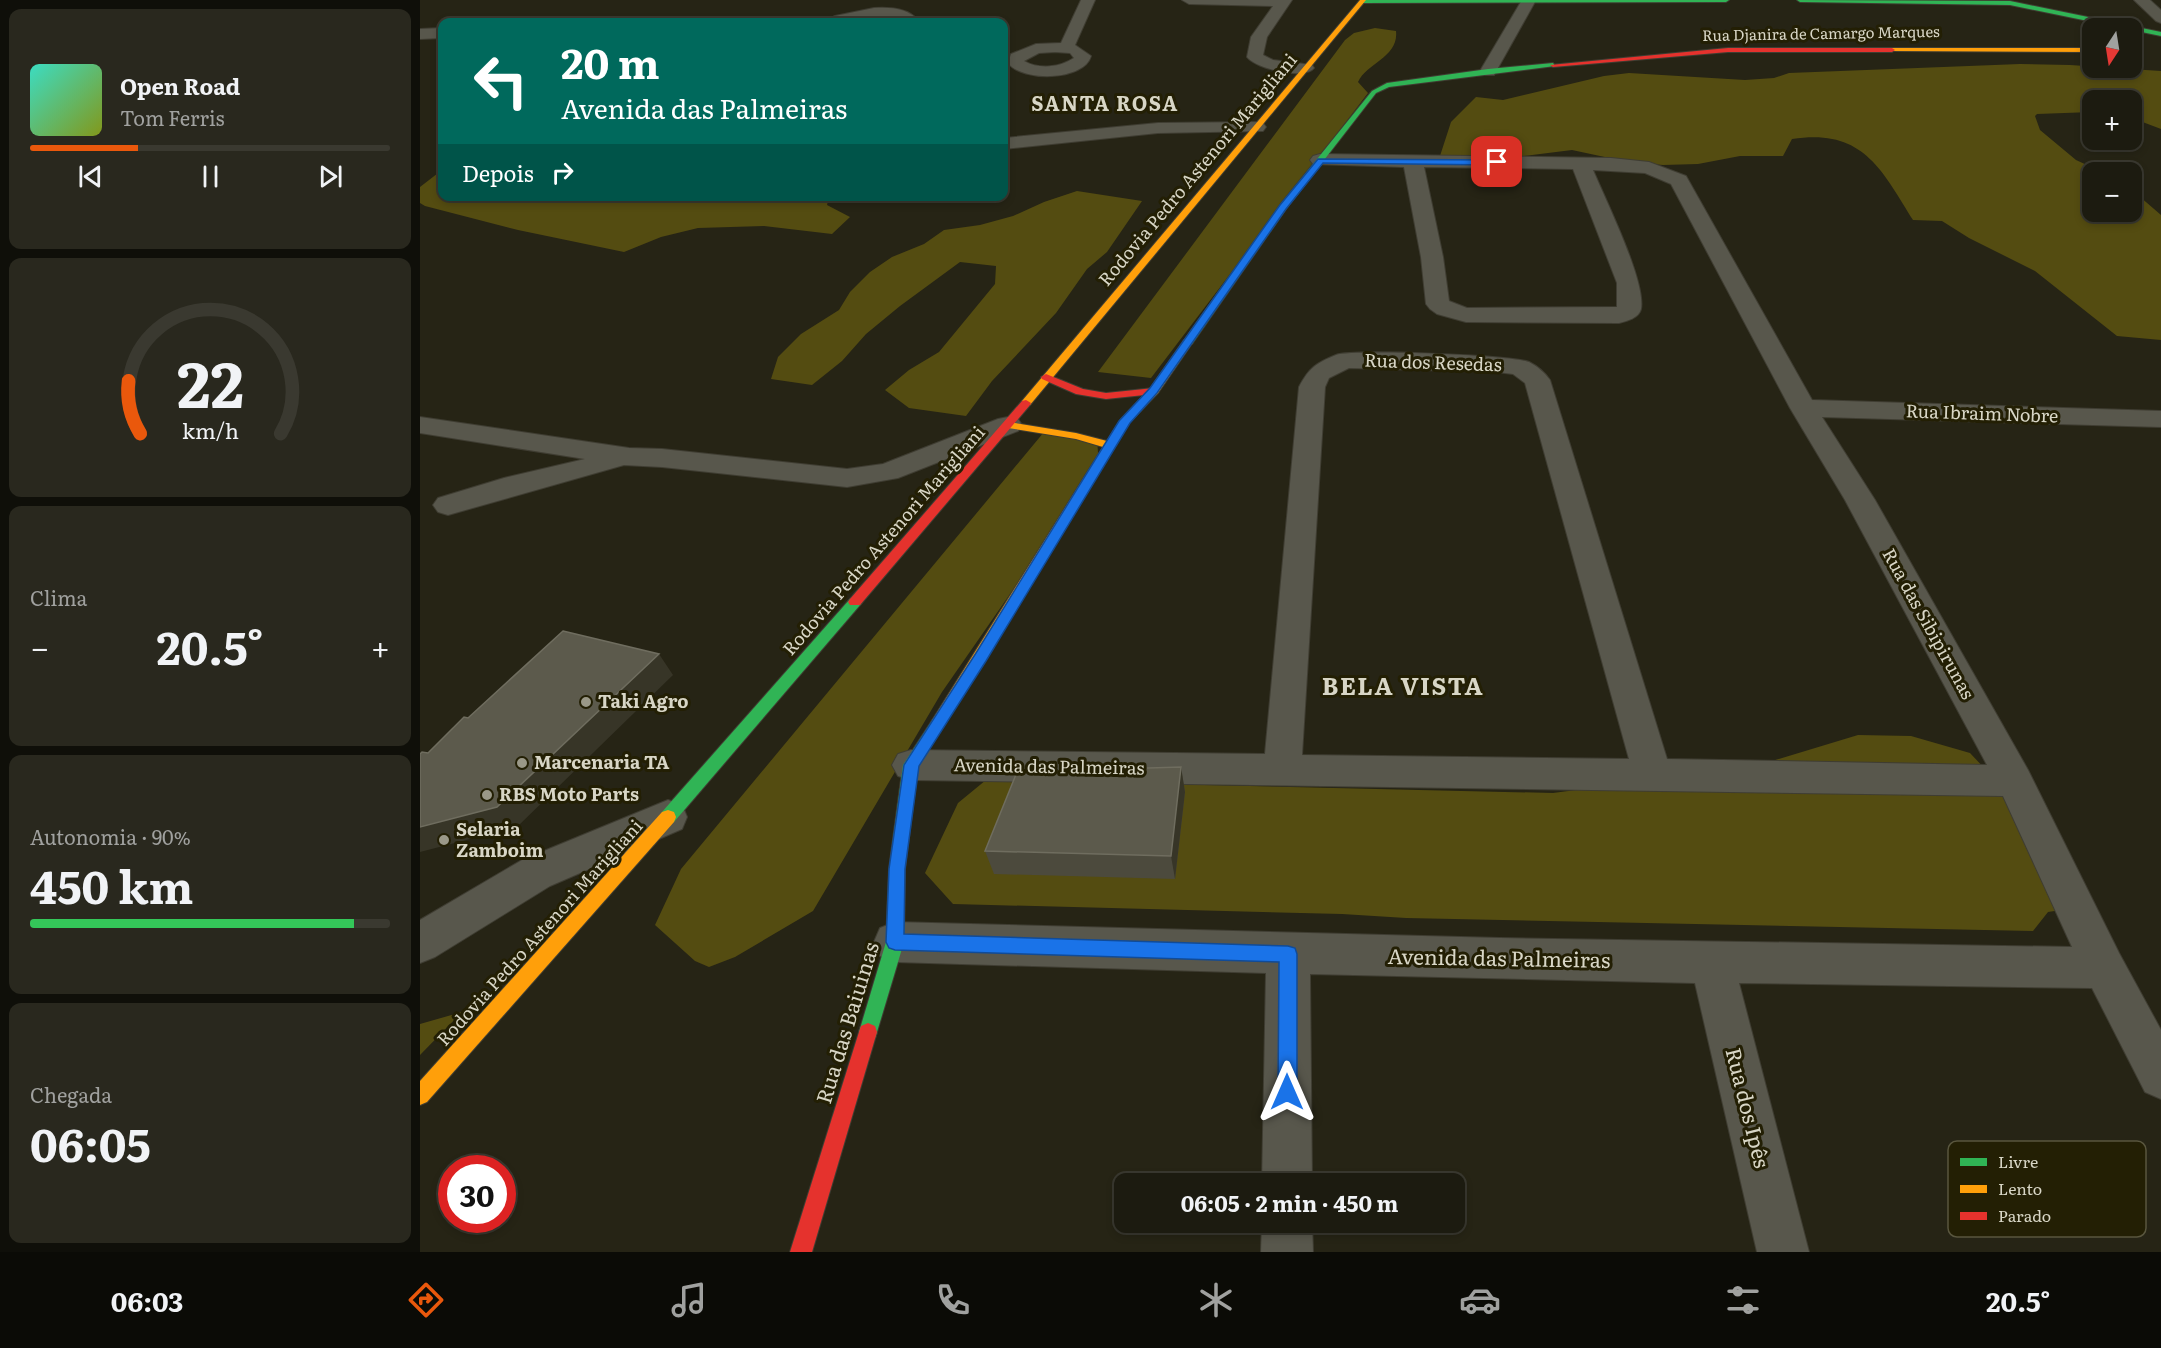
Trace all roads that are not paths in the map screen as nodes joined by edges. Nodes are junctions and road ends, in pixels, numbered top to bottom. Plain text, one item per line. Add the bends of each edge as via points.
1 (888, 0) edge
2 (906, 0) edge
3 (1088, 0) edge
4 (1189, 0) edge
5 (1660, 0) edge
6 (1726, 0) edge
7 (1800, 0) edge
8 (2141, 0) edge
9 (1284, 1) edge
10 (1363, 1) edge
11 (1529, 1) edge
12 (2003, 2) edge
13 (874, 13) junction
14 (897, 14) junction
15 (843, 18) edge
16 (907, 18) edge
17 (2161, 18) edge
18 (420, 33) edge
19 (438, 33) edge
20 (2155, 36) edge
21 (420, 42) edge
22 (438, 42) edge
23 (1065, 48) junction
24 (2082, 50) edge
25 (1010, 64) edge
26 (1306, 68) junction
27 (1488, 71) junction
28 (1257, 127) junction
29 (1160, 133) junction
30 (1008, 144) edge
31 (1242, 147) junction
32 (1008, 151) edge
33 (1320, 160) junction
34 (1413, 161) junction
35 (1581, 164) junction
36 (1046, 377) junction
37 (1154, 391) junction
38 (1803, 408) junction
39 (2161, 420) edge
40 (1008, 424) junction
41 (420, 425) edge
42 (1111, 445) junction
43 (629, 457) junction
44 (447, 505) dead end
45 (911, 765) junction
46 (1282, 771) junction
47 (1652, 773) junction
48 (2015, 782) junction
49 (668, 817) junction
50 (895, 942) junction
51 (420, 943) edge
52 (1288, 954) junction
53 (1712, 964) junction
54 (2103, 968) junction
55 (2161, 1076) edge
56 (420, 1095) edge
57 (1287, 1173) edge
58 (1287, 1233) edge
59 (801, 1252) edge
60 (1287, 1252) edge
61 (1783, 1252) edge

1 - 13 street
2 - 14 street
3 - 23 street
4 - 9 street
5 - 6 street
5 - 11 street
7 - 12 street
8 - 17 street
9 - 26 street via 1259,37 1255,57 1273,65
10 - 11 street
10 - 26 street, Rodovia Pedro Astenori Marigliani
11 - 27 street
12 - 20 street
13 - 14 street
13 - 15 street
14 - 16 street
18 - 19 street
21 - 22 street
23 - 25 street via 1028,51
23 - 25 street via 1080,52 1082,60 1069,67 1048,70
24 - 27 street, Rua Djanira de Camargo Marques via 1728,50
26 - 28 street, Rodovia Pedro Astenori Marigliani
27 - 33 street, Rua Djanira de Camargo Marques via 1387,85 1374,92
28 - 29 street
28 - 31 street, Rodovia Pedro Astenori Marigliani
29 - 30 street
29 - 31 street
29 - 32 street
31 - 36 street, Rodovia Pedro Astenori Marigliani
33 - 34 street
33 - 37 street
34 - 35 street
34 - 35 street via 1438,304 1466,315 1619,316 1629,310 1628,283
35 - 38 street, Rua das Sibipirunas via 1649,168 1679,180
36 - 37 street via 1080,392 1106,396
36 - 40 street, Rodovia Pedro Astenori Marigliani
37 - 42 street via 1125,421
38 - 39 street, Rua Ibraim Nobre
38 - 48 street, Rua das Sibipirunas via 1860,501
40 - 42 street
40 - 43 street via 888,472 847,478
40 - 49 street, Rodovia Pedro Astenori Marigliani
41 - 43 street
42 - 45 street
43 - 44 street
45 - 46 street, Avenida das Palmeiras
45 - 50 street, Rua das Baiuinas via 897,869
46 - 47 street, Avenida das Palmeiras
46 - 47 street, Rua dos Resedas via 1312,387 1319,373 1345,360 1497,364 1521,368 1537,380
47 - 48 street, Avenida das Palmeiras
48 - 54 street, Rua das Sibipirunas
49 - 51 street via 536,873
49 - 56 street, Rodovia Pedro Astenori Marigliani
50 - 52 street, Avenida das Palmeiras
50 - 59 street, Rua das Baiuinas
52 - 53 street, Avenida das Palmeiras
52 - 57 street
53 - 54 street, Avenida das Palmeiras
53 - 61 street, Rua dos Ipês
54 - 55 street, Rua das Sibipirunas
58 - 60 street

